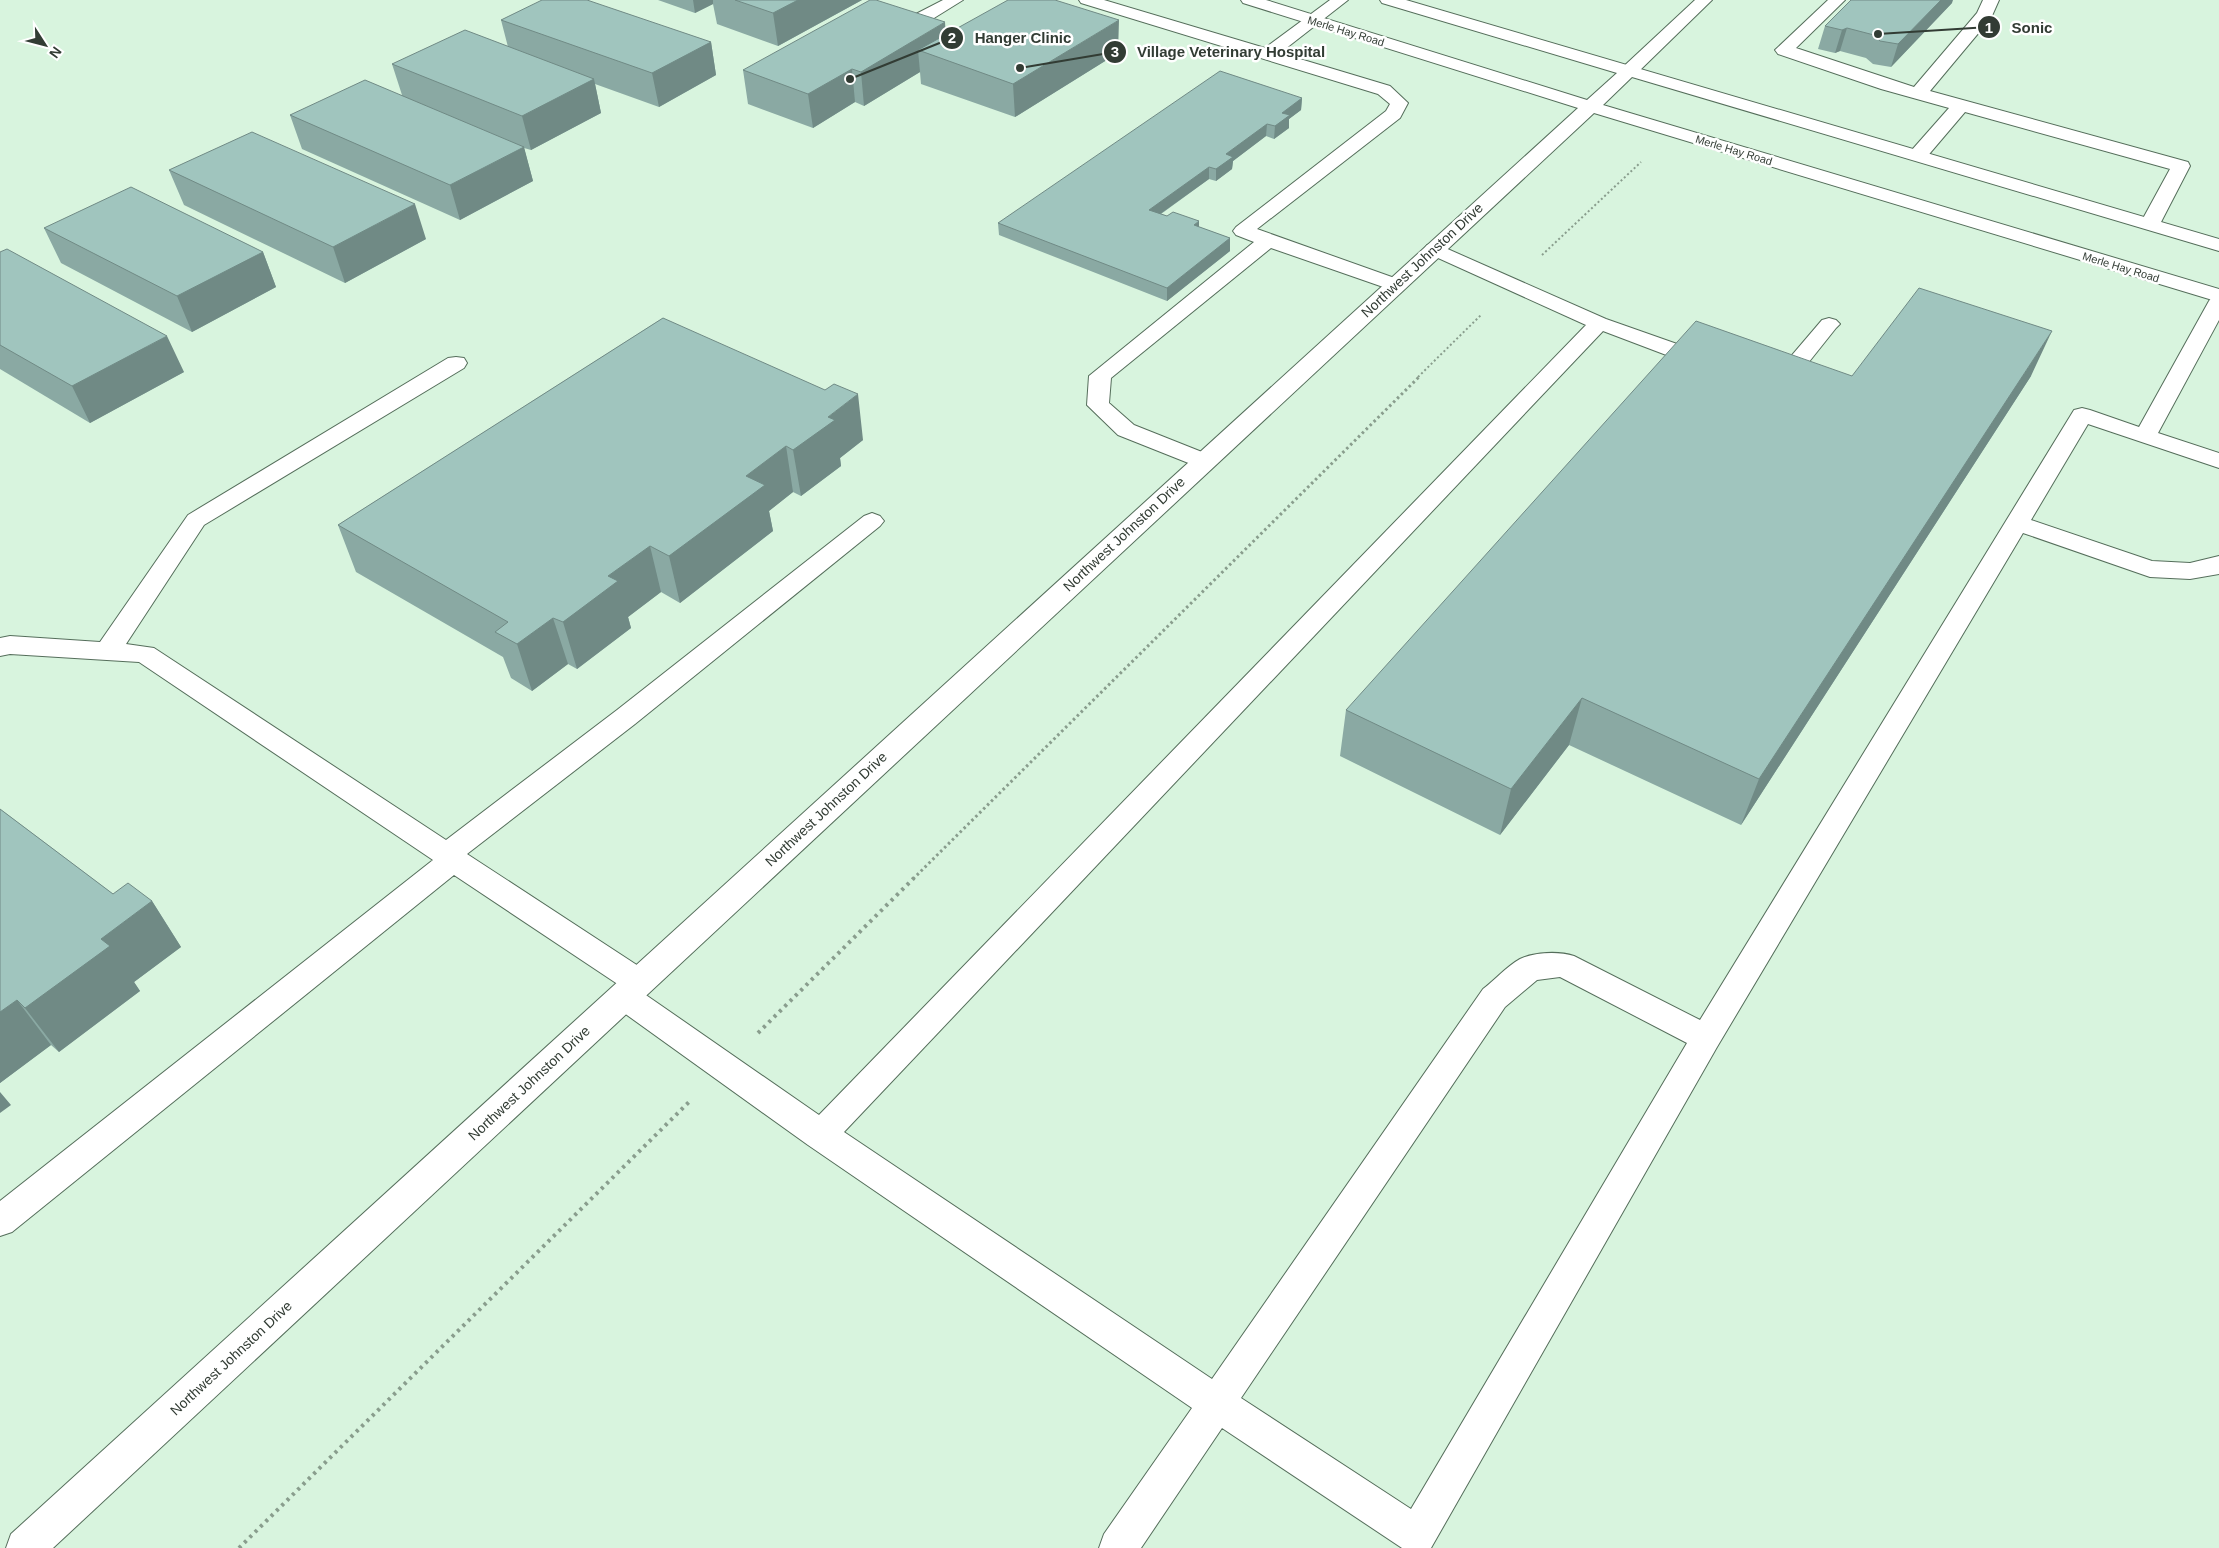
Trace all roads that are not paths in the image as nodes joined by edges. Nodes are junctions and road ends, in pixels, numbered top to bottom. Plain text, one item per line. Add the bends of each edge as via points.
1 (955, 0) edge
2 (1086, 0) edge
3 (1250, 0) edge
4 (1340, 0) edge
5 (1388, 0) edge
6 (1704, 0) edge
7 (1836, 0) edge
8 (1991, 0) edge
9 (920, 20) edge
10 (1311, 20) junction
11 (1268, 54) junction
12 (1629, 70) junction
13 (1918, 94) junction
14 (1961, 105) junction
15 (1591, 106) junction
16 (1918, 155) junction
17 (2150, 224) junction
18 (1268, 240) junction
19 (2219, 245) edge
20 (1434, 249) junction
21 (1396, 285) junction
22 (2219, 296) edge
23 (2219, 301) edge
24 (1599, 323) junction
25 (1829, 324) dead end
26 (456, 363) dead end
27 (1723, 368) edge
28 (1759, 381) edge
29 (2145, 436) junction
30 (2219, 460) edge
31 (1204, 461) junction
32 (872, 522) dead end
33 (2017, 523) junction
34 (2219, 564) edge
35 (0, 648) edge
36 (107, 652) junction
37 (450, 857) junction
38 (631, 989) junction
39 (1706, 1038) junction
40 (820, 1135) junction
41 (0, 1221) edge
42 (1217, 1406) junction
43 (1414, 1542) edge
44 (25, 1548) edge
45 (1118, 1548) edge

1 - 9 main road
2 - 11 main road
3 - 10 main road, Merle Hay Road
4 - 10 main road
5 - 12 main road
6 - 12 main road, Northwest Johnston Drive
7 - 13 main road via 1784,50
8 - 13 main road via 1986,14
10 - 11 main road
10 - 15 main road, Merle Hay Road
11 - 18 main road via 1384,90 1400,103 1394,114 1243,230
12 - 15 main road, Northwest Johnston Drive
12 - 16 main road
13 - 14 main road
14 - 16 main road
14 - 17 main road via 2181,166
15 - 20 main road, Northwest Johnston Drive
15 - 22 main road, Merle Hay Road
16 - 17 main road
17 - 19 main road
18 - 21 main road
18 - 31 main road via 1100,376 1098,405 1126,430
20 - 21 main road, Northwest Johnston Drive
20 - 24 main road
21 - 31 main road, Northwest Johnston Drive
23 - 29 main road
24 - 27 main road
24 - 40 main road
25 - 28 main road via 1777,387
26 - 36 main road via 196,520
29 - 30 main road
29 - 33 main road via 2082,416
31 - 38 main road, Northwest Johnston Drive
32 - 37 main road
33 - 34 main road via 2150,569 2190,571
33 - 39 main road
35 - 36 main road via 10,645
36 - 37 main road via 145,654
37 - 38 main road
37 - 41 main road
38 - 40 main road via 724,1067
38 - 44 main road, Northwest Johnston Drive
39 - 42 main road via 1563,965 1530,968 1494,998
39 - 43 main road
40 - 42 main road
42 - 43 main road
42 - 45 main road

